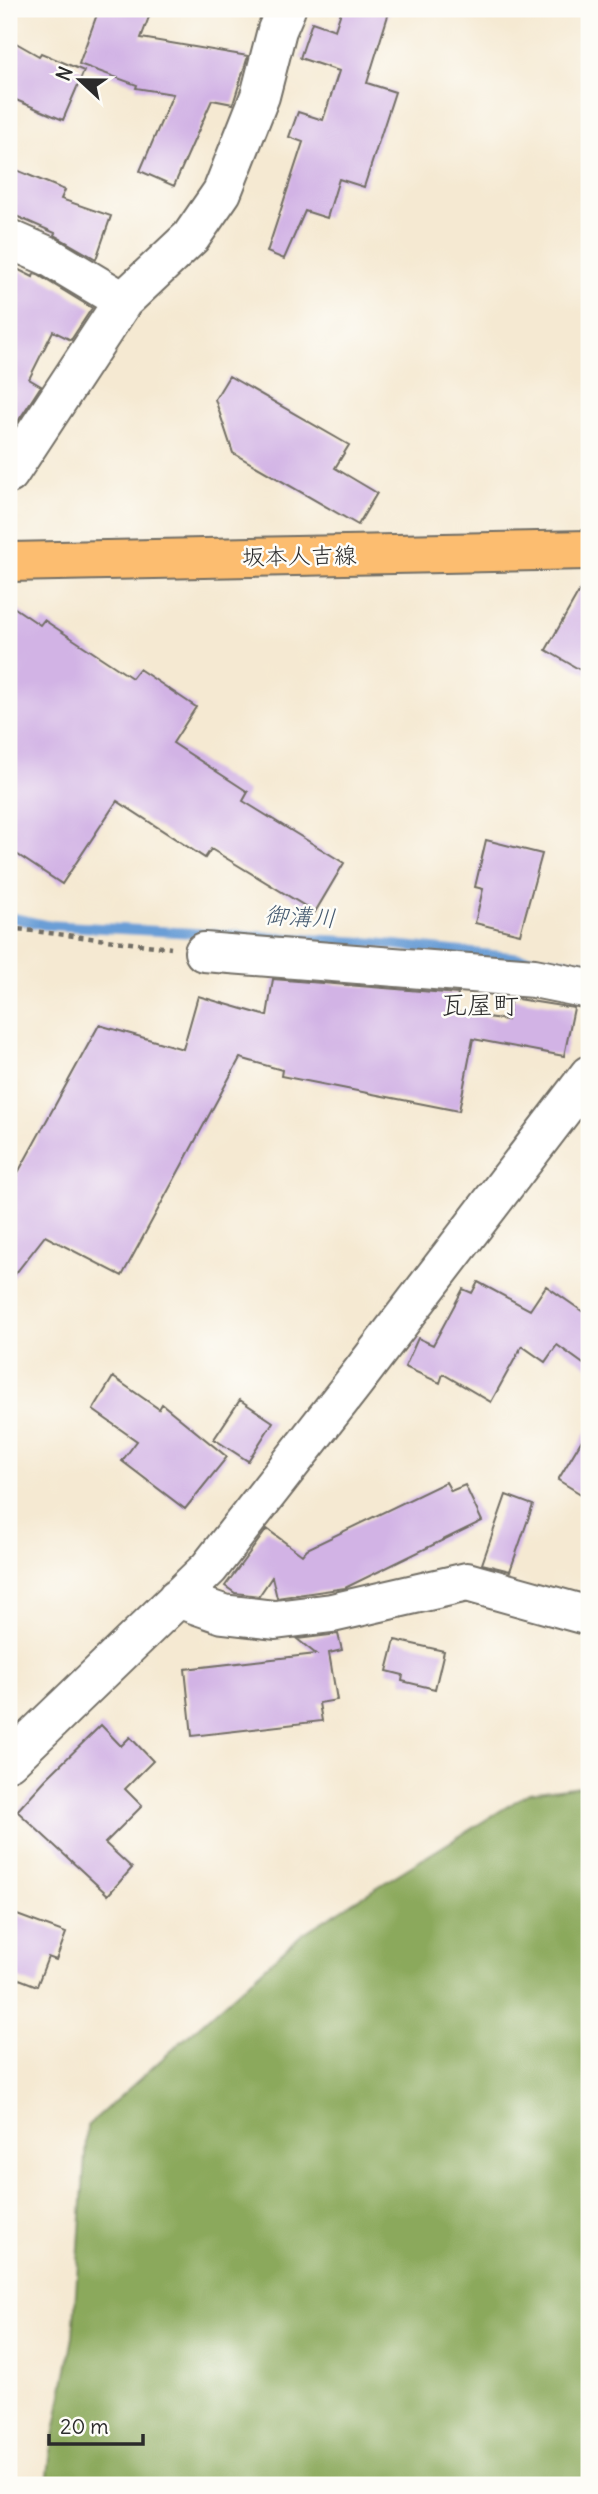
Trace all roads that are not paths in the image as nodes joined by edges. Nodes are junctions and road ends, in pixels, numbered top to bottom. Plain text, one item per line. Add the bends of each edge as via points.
1 (286, 9) edge
2 (9, 239) edge
3 (123, 302) junction
4 (9, 474) edge
5 (589, 550) edge
6 (9, 562) edge
7 (204, 952) road end
8 (589, 989) edge
9 (589, 1075) edge
10 (177, 1598) junction
11 (589, 1616) edge
12 (9, 1761) edge

1 - 3 street via 260,96 222,192 191,237
2 - 3 street via 48,256
3 - 4 street
5 - 6 main road, 坂本人吉線
7 - 8 street via 534,978
9 - 10 street via 209,1568
10 - 11 street via 223,1614 275,1620 332,1613 467,1583
10 - 12 street

